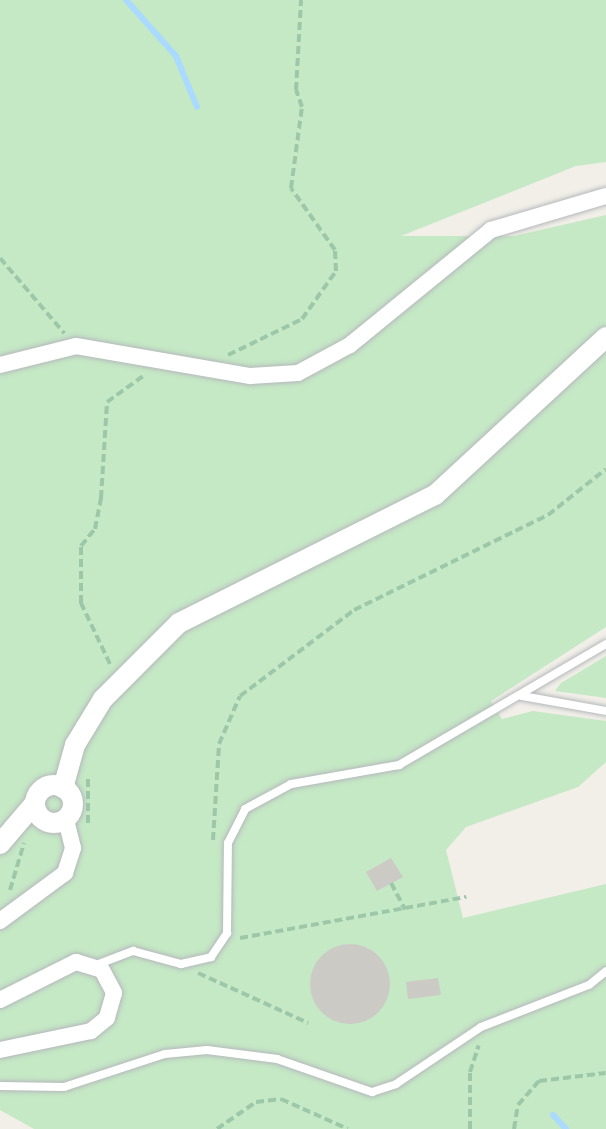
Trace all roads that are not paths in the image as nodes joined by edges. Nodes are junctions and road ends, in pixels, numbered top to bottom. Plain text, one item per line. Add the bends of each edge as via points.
1 (606, 196) edge
2 (606, 337) edge
3 (0, 365) edge
4 (606, 644) edge
5 (521, 696) junction
6 (606, 711) edge
7 (63, 788) junction
8 (34, 804) junction
9 (66, 819) junction
10 (0, 844) edge
11 (0, 921) edge
12 (94, 966) junction
13 (606, 971) edge
14 (0, 1000) edge
15 (0, 1050) edge
16 (0, 1086) edge

1 - 3 street via 491,230 311,368 267,377 76,346
2 - 7 street via 435,495 179,623 103,699 75,745
4 - 5 lane
5 - 6 lane
5 - 12 lane via 399,765 266,795 238,816 228,851 226,940 211,957 181,964 133,951
7 - 8 street via 44,788
7 - 9 street via 73,803
8 - 9 street via 48,823
8 - 10 street
9 - 11 street via 73,848 65,873
12 - 14 street via 67,964
12 - 15 street via 114,993 101,1024
13 - 16 lane via 589,985 481,1027 372,1092 277,1059 183,1049 64,1087

